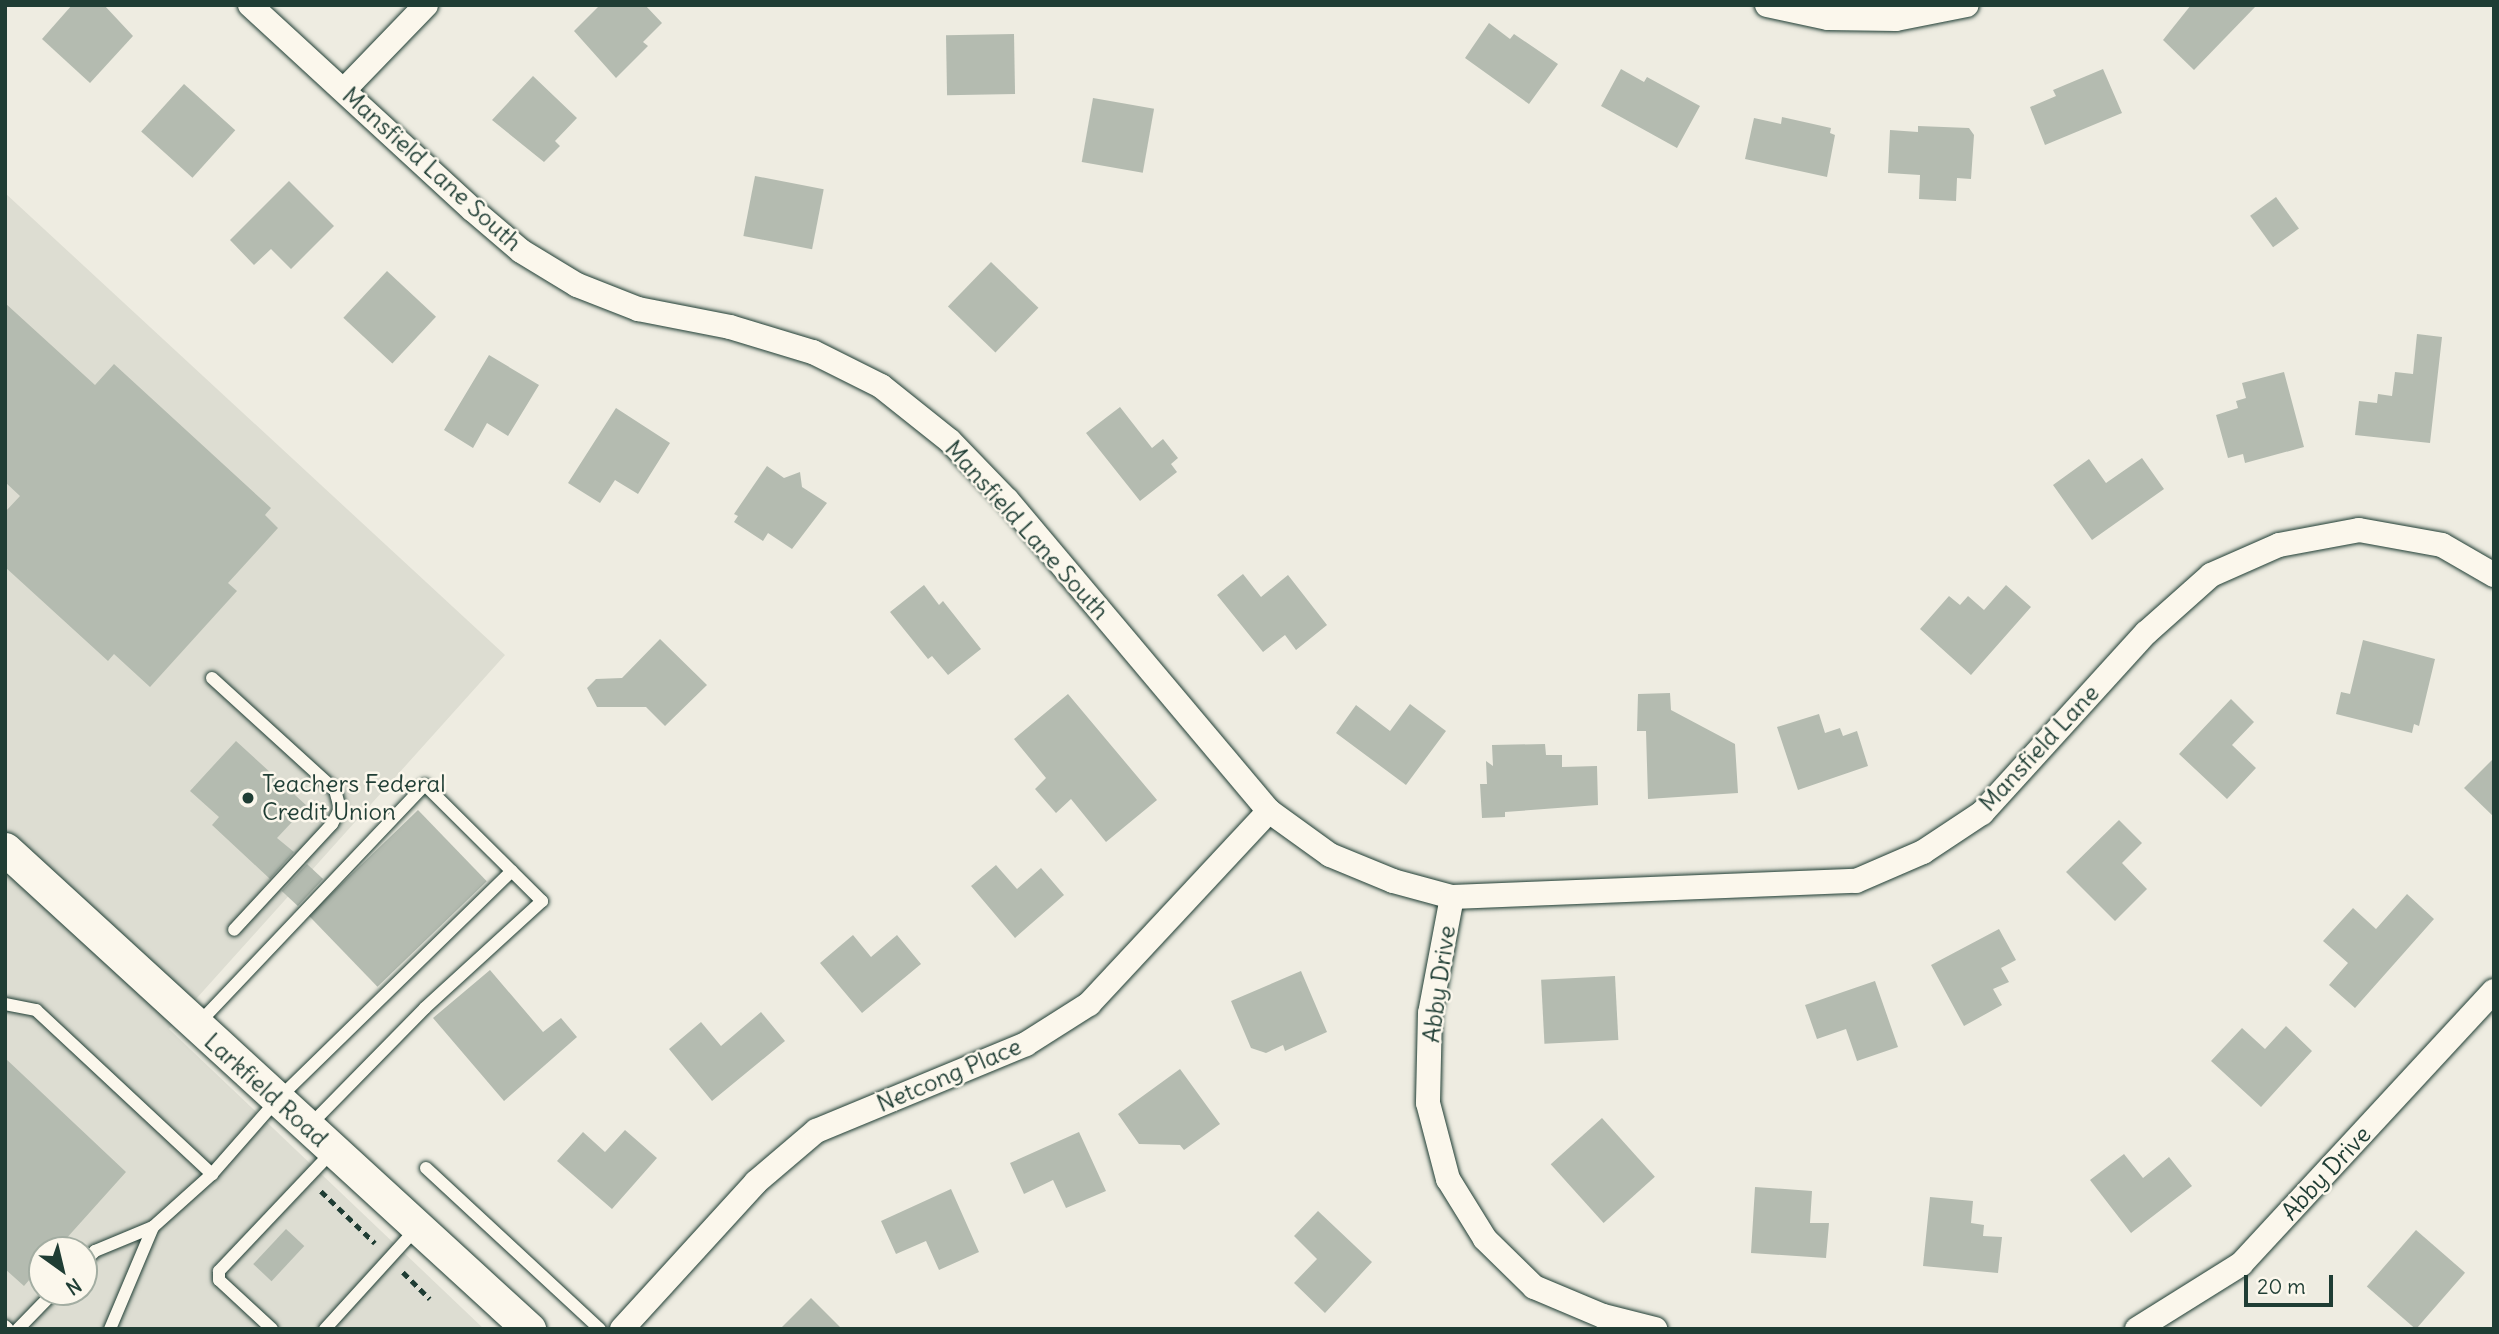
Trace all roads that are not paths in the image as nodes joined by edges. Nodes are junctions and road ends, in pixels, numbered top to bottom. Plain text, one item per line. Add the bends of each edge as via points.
1 (250, 5) edge
2 (426, 5) edge
3 (1768, 5) edge
4 (1967, 5) edge
5 (344, 90) junction
6 (2494, 575) edge
7 (212, 678) dead end
8 (1269, 811) junction
9 (5, 850) edge
10 (512, 871) junction
11 (1452, 897) junction
12 (234, 930) dead end
13 (2494, 991) edge
14 (5, 1004) edge
15 (195, 1026) junction
16 (277, 1100) junction
17 (308, 1128) junction
18 (333, 1150) junction
19 (426, 1168) dead end
20 (212, 1174) junction
21 (153, 1227) junction
22 (417, 1227) junction
23 (98, 1250) edge
24 (40, 1306) edge
25 (18, 1329) edge
26 (110, 1329) edge
27 (272, 1329) edge
28 (325, 1329) edge
29 (528, 1329) edge
30 (600, 1329) edge
31 (622, 1329) edge
32 (1655, 1329) edge
33 (2137, 1329) edge

1 - 5 street, Mansfield Lane South
2 - 5 street
3 - 4 street via 1828,18 1896,19
5 - 8 street, Mansfield Lane South via 521,251 577,285 638,309 730,327 813,352 881,386 950,441 1007,500
6 - 11 street, Mansfield Lane via 2442,545 2359,530 2279,545 2211,575 2146,633 1982,813 1923,852 1856,881
7 - 12 lane via 335,790 340,809 332,824
8 - 11 street, Mansfield Lane via 1330,855 1393,881
8 - 31 street, Netcong Place via 1089,1004 1026,1044 816,1131 756,1182
9 - 15 main road, Larkfield Road
10 - 15 lane via 425,785
10 - 16 lane
10 - 17 lane via 542,901 425,1009
11 - 32 street, Abby Drive via 1430,1013 1428,1103 1448,1179 1485,1239 1534,1287 1602,1316
13 - 33 street, Abby Drive via 2241,1264
14 - 20 lane via 36,1010
15 - 16 main road, Larkfield Road
16 - 17 main road, Larkfield Road
16 - 20 lane
17 - 18 main road, Larkfield Road
18 - 22 main road, Larkfield Road
18 - 27 lane via 219,1271 219,1280
19 - 30 lane
20 - 21 lane
21 - 23 lane
21 - 26 lane
22 - 28 lane
22 - 29 main road, Larkfield Road
24 - 25 lane

